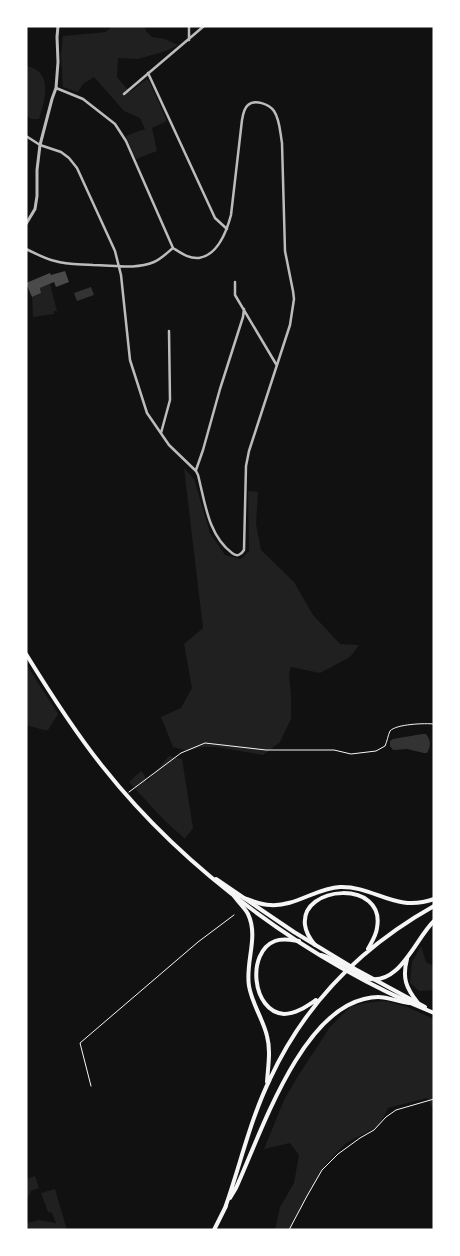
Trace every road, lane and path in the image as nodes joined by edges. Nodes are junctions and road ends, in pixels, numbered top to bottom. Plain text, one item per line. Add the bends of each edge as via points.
1 (58, 26) edge
2 (189, 26) edge
3 (204, 26) edge
4 (189, 40) junction
5 (148, 73) junction
6 (56, 88) junction
7 (124, 94) dead end
8 (26, 136) edge
9 (40, 145) junction
10 (26, 224) edge
11 (227, 229) junction
12 (173, 248) junction
13 (26, 249) edge
14 (119, 266) junction
15 (234, 282) dead end
16 (244, 309) junction
17 (169, 331) dead end
18 (276, 364) junction
19 (161, 433) junction
20 (196, 471) junction
21 (26, 654) edge
22 (434, 724) edge
23 (126, 794) junction
24 (210, 875) junction
25 (234, 896) junction
26 (244, 898) junction
27 (434, 899) edge
28 (434, 906) edge
29 (234, 915) dead end
30 (434, 921) edge
31 (298, 941) junction
32 (315, 945) junction
33 (366, 951) junction
34 (321, 955) junction
35 (408, 957) junction
36 (372, 978) junction
37 (320, 998) junction
38 (409, 1003) junction
39 (418, 1003) junction
40 (434, 1013) edge
41 (91, 1086) dead end
42 (266, 1087) junction
43 (434, 1099) edge
44 (225, 1208) junction
45 (214, 1230) edge
46 (289, 1230) edge

1 - 6 street
2 - 4 street
3 - 4 street
4 - 5 street
5 - 7 street
5 - 11 street via 215,218
6 - 9 street
6 - 12 street via 83,99 114,124 126,141
8 - 9 street
9 - 10 street via 35,209
9 - 14 street via 61,152 77,168 116,251
11 - 12 street via 211,252 199,258 184,255
11 - 18 street via 244,109 252,102 268,105 280,126 285,251 293,291 290,325
12 - 14 street via 154,262
13 - 14 street via 56,262
14 - 19 street via 130,360 147,413
15 - 16 street via 235,295
16 - 18 street
16 - 20 street
17 - 19 street via 170,400
18 - 20 street via 246,466 244,550 240,555 233,554 213,530
19 - 20 street
21 - 23 main road via 70,722
22 - 23 path via 395,728 389,733 385,746 376,751 351,754 334,750 266,750 205,744 181,753
23 - 24 main road via 162,833
24 - 25 main road
24 - 26 main road
25 - 31 main road
25 - 42 main road via 248,914 252,928 248,979 270,1047
26 - 27 main road via 279,905 320,890 340,887 359,889 405,903
26 - 32 main road
28 - 33 main road
29 - 41 path via 80,1043
30 - 35 main road
31 - 34 main road
31 - 37 main road via 275,941 263,950 258,962 258,989 271,1010 283,1014 297,1012
32 - 33 main road via 304,921 309,909 323,897 351,894 364,898 377,912 377,928
32 - 36 main road
33 - 37 main road
34 - 36 main road
34 - 38 main road
35 - 36 main road via 389,975
35 - 39 main road via 405,980
36 - 39 main road
37 - 42 main road via 289,1043
38 - 40 main road
38 - 44 main road via 384,997 362,999 341,1009 320,1027 286,1079
39 - 40 main road
42 - 44 main road
43 - 46 path via 396,1110 374,1130 338,1154 322,1170
44 - 45 main road

